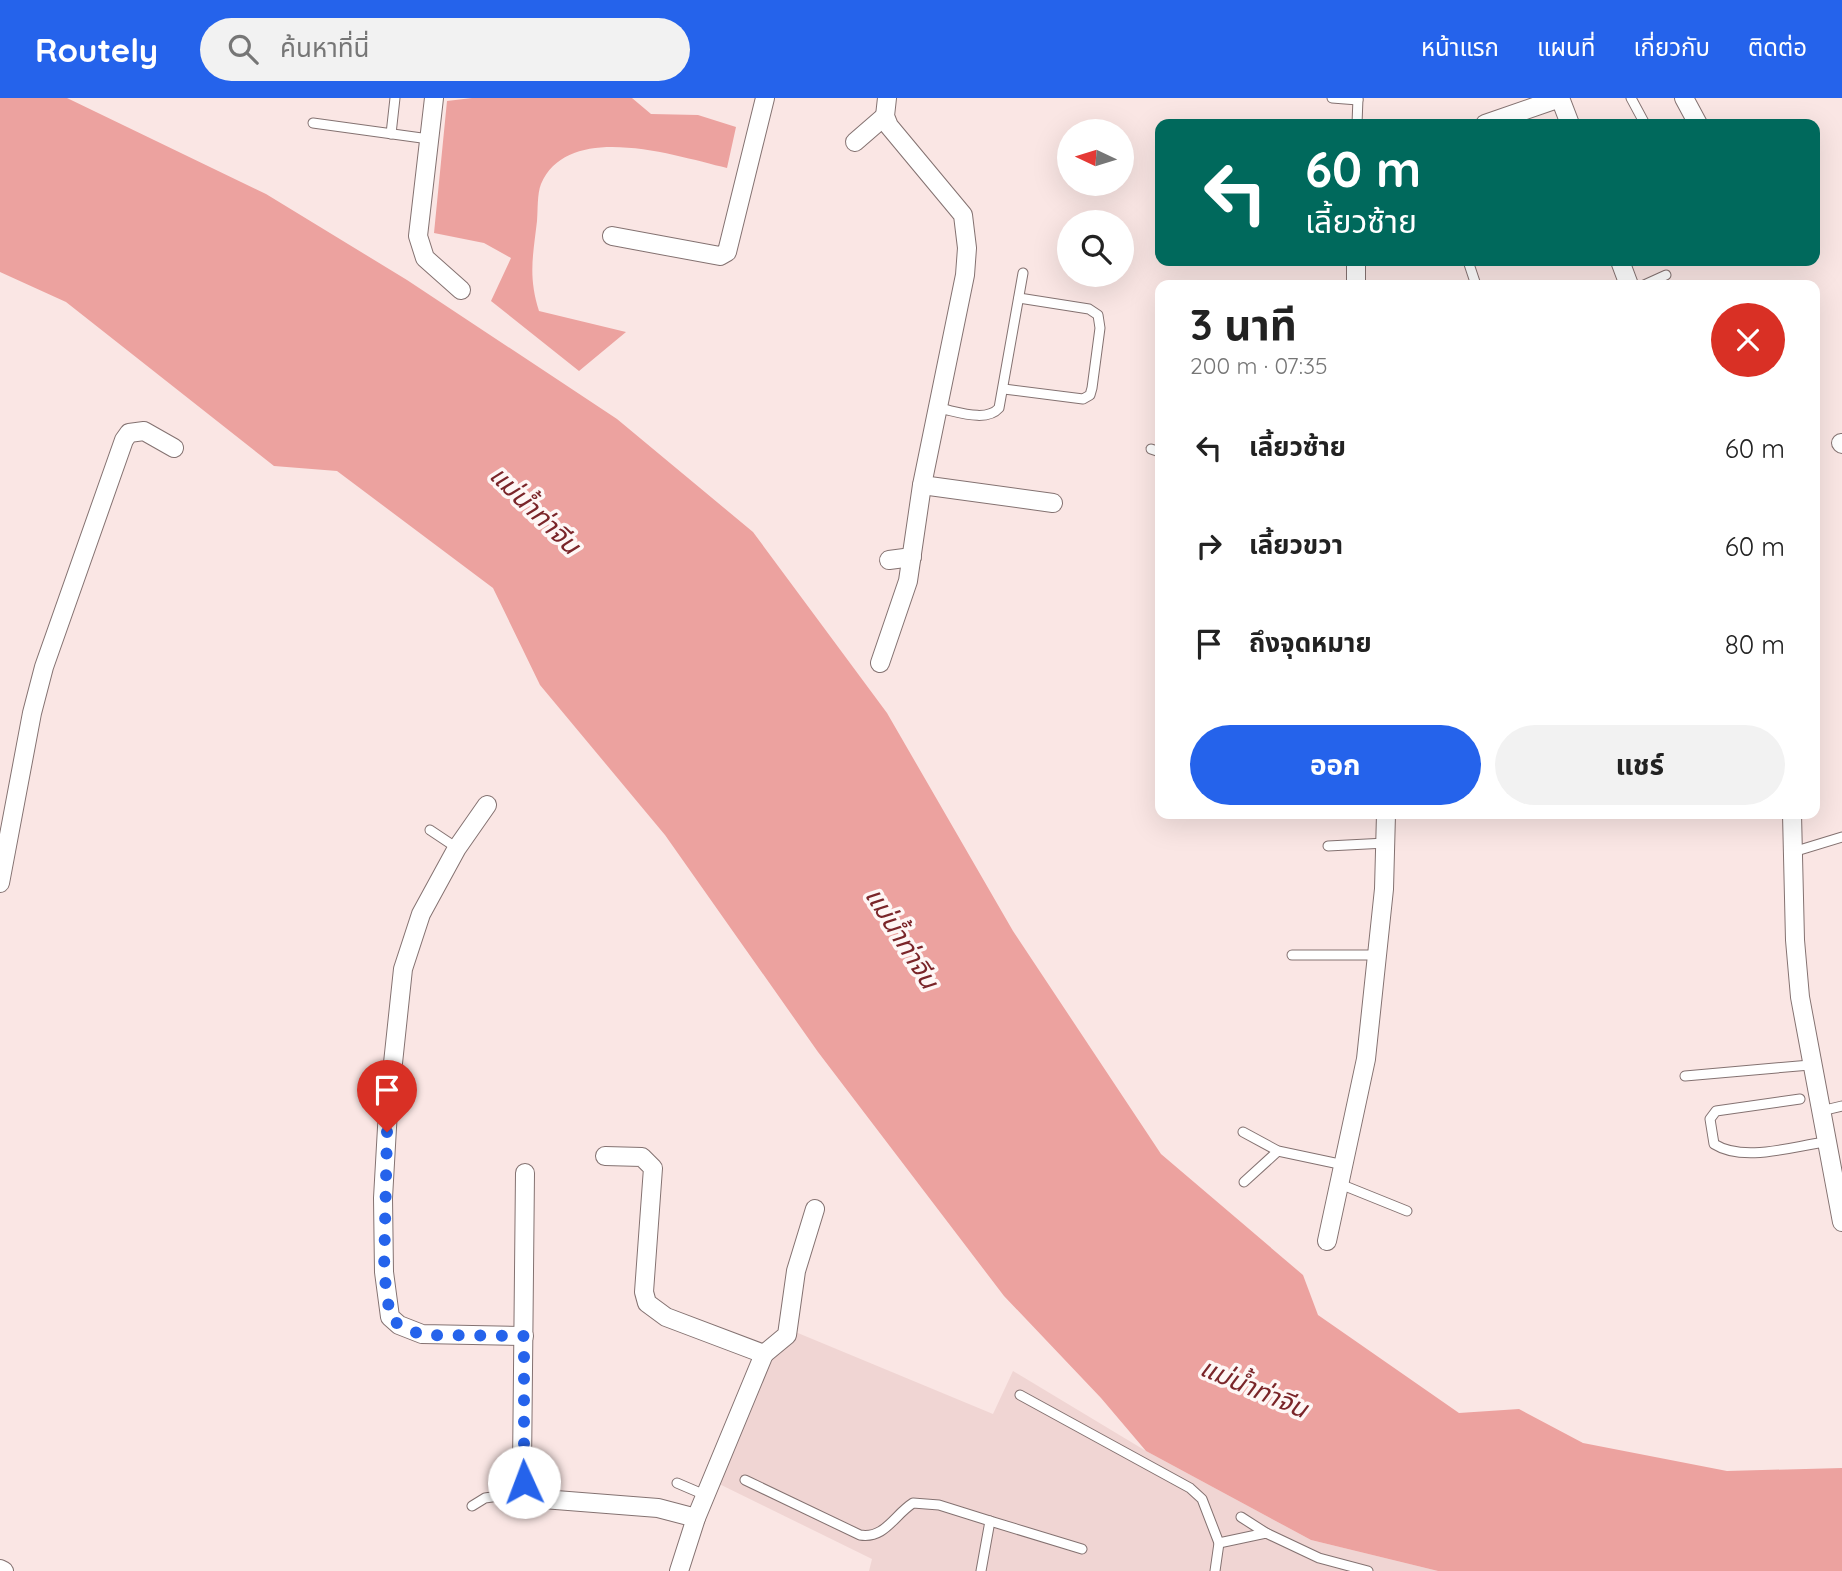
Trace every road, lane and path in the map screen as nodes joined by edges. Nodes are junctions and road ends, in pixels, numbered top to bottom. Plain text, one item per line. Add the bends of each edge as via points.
1 (395, 98) edge
2 (434, 98) edge
3 (765, 98) edge
4 (1332, 98) edge
5 (1560, 98) edge
6 (1631, 98) edge
7 (1685, 98) edge
8 (1358, 99) edge
9 (886, 107) edge
10 (1357, 119) edge
11 (1499, 119) edge
12 (1568, 119) edge
13 (1642, 119) edge
14 (1696, 119) edge
15 (313, 123) dead end
16 (391, 134) junction
17 (429, 139) junction
18 (855, 142) dead end
19 (612, 236) dead end
20 (1023, 273) dead end
21 (1666, 275) dead end
22 (1655, 280) edge
23 (461, 290) dead end
24 (1019, 298) junction
25 (1004, 389) junction
26 (938, 408) junction
27 (174, 448) dead end
28 (922, 485) junction
29 (1052, 503) dead end
30 (912, 557) junction
31 (889, 560) dead end
32 (880, 663) dead end
33 (487, 805) dead end
34 (1386, 819) edge
35 (1792, 819) edge
36 (430, 830) dead end
37 (1842, 838) edge
38 (1386, 843) junction
39 (1328, 846) dead end
40 (457, 848) junction
41 (1793, 852) junction
42 (0, 883) edge
43 (1292, 955) dead end
44 (1377, 956) junction
45 (1810, 1065) junction
46 (1685, 1076) dead end
47 (1800, 1098) dead end
48 (1842, 1106) edge
49 (1821, 1111) junction
50 (1243, 1132) dead end
51 (1826, 1142) junction
52 (1278, 1151) junction
53 (605, 1156) dead end
54 (1344, 1165) junction
55 (525, 1173) dead end
56 (1244, 1182) dead end
57 (1340, 1184) junction
58 (816, 1209) dead end
59 (1407, 1211) dead end
60 (1842, 1222) edge
61 (1326, 1241) dead end
62 (524, 1336) junction
63 (764, 1354) junction
64 (1020, 1395) dead end
65 (745, 1480) dead end
66 (677, 1483) dead end
67 (526, 1492) junction
68 (705, 1495) junction
69 (471, 1506) dead end
70 (1241, 1517) dead end
71 (696, 1518) junction
72 (990, 1521) junction
73 (1266, 1533) junction
74 (1220, 1543) junction
75 (1082, 1549) dead end
76 (679, 1571) edge
77 (981, 1571) edge
78 (1215, 1571) edge
79 (1367, 1571) edge

1 - 16 lane
2 - 17 street
3 - 19 street via 727,252 720,256
4 - 8 lane
5 - 11 street
5 - 12 street
6 - 13 lane
7 - 14 street
8 - 10 lane
9 - 18 street
9 - 26 street via 888,126 952,198 964,215 967,230 965,275
15 - 16 lane
16 - 17 lane
17 - 23 street via 419,248
20 - 24 lane
21 - 22 lane
24 - 25 lane
24 - 25 lane via 1089,309 1098,315 1092,388 1083,399
25 - 26 lane via 994,414
26 - 28 street
27 - 42 street via 144,431 129,433 124,440 44,667
28 - 29 street
28 - 30 street
30 - 31 street
30 - 32 street via 900,609
33 - 40 street
34 - 38 street
35 - 41 street
36 - 40 lane
37 - 41 lane
38 - 39 lane
38 - 44 street
40 - 62 street via 421,914 403,969 383,1198 387,1308 399,1325 422,1335
41 - 45 street via 1795,940
43 - 44 lane
44 - 54 street via 1366,1059
45 - 46 lane
45 - 49 street
47 - 51 lane via 1717,1111 1710,1119 1714,1144 1727,1152 1742,1153
48 - 49 lane
49 - 51 street
50 - 52 lane
51 - 60 street
52 - 54 lane
52 - 56 lane
53 - 63 street via 642,1157 653,1168 647,1303 666,1317
54 - 57 street
55 - 62 street
57 - 59 lane
57 - 61 street
58 - 63 street via 796,1271 787,1335
62 - 67 street via 522,1468
63 - 68 street
64 - 74 lane via 1190,1488 1202,1499
65 - 72 lane via 860,1535 880,1533 913,1503 939,1505
66 - 68 lane
67 - 69 lane via 485,1498
67 - 71 street via 543,1499 658,1508
68 - 71 street
70 - 73 lane
71 - 76 street
72 - 75 lane
72 - 77 lane
73 - 74 lane
73 - 79 lane via 1319,1558
74 - 78 lane

